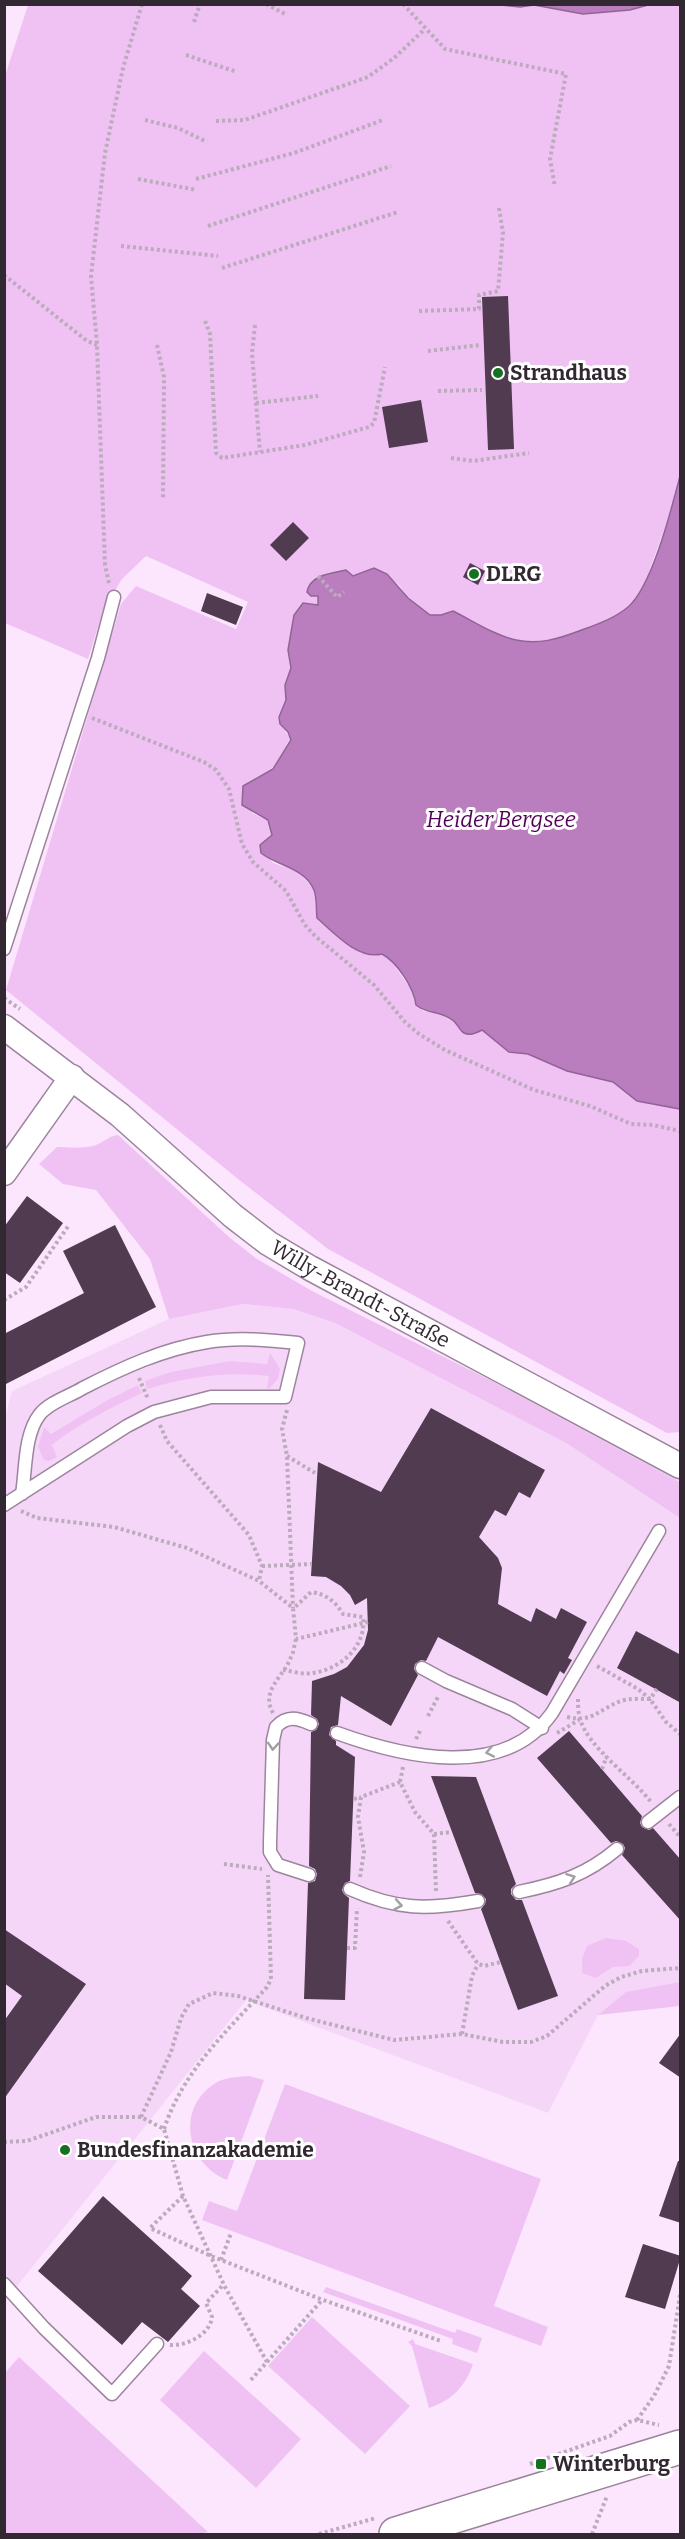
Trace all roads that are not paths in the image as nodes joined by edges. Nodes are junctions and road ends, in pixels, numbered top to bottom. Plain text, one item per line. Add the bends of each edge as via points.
1 (114, 597) road end
2 (4, 949) edge
3 (4, 1027) edge
4 (72, 1077) junction
5 (4, 1173) edge
6 (681, 1466) edge
7 (22, 1494) junction
8 (8, 1504) edge
9 (659, 1531) dead end
10 (422, 1668) dead end
11 (311, 1724) dead end
12 (542, 1728) junction
13 (337, 1733) dead end
14 (681, 1797) edge
15 (648, 1822) dead end
16 (617, 1849) dead end
17 (309, 1875) dead end
18 (354, 1891) road end
19 (519, 1892) dead end
20 (478, 1901) dead end
21 (4, 2284) edge
22 (157, 2344) road end
23 (681, 2446) edge
24 (396, 2535) edge

1 - 2 lane
3 - 4 street, Willy-Brandt-Straße
4 - 5 street
4 - 6 street, Willy-Brandt-Straße via 268,1243
7 - 7 lane via 30,1439 40,1414 67,1397 153,1356 207,1342 298,1343 285,1397 211,1397 154,1412
7 - 8 lane
9 - 12 lane
10 - 12 lane via 512,1709
11 -> 17 lane via 289,1718 276,1727 270,1852 278,1865
12 -> 13 lane via 509,1749 470,1756 387,1750
14 - 15 lane
19 -> 16 lane via 583,1874
18 -> 20 lane via 402,1906 440,1908
21 - 22 lane via 112,2394
23 - 24 main road

